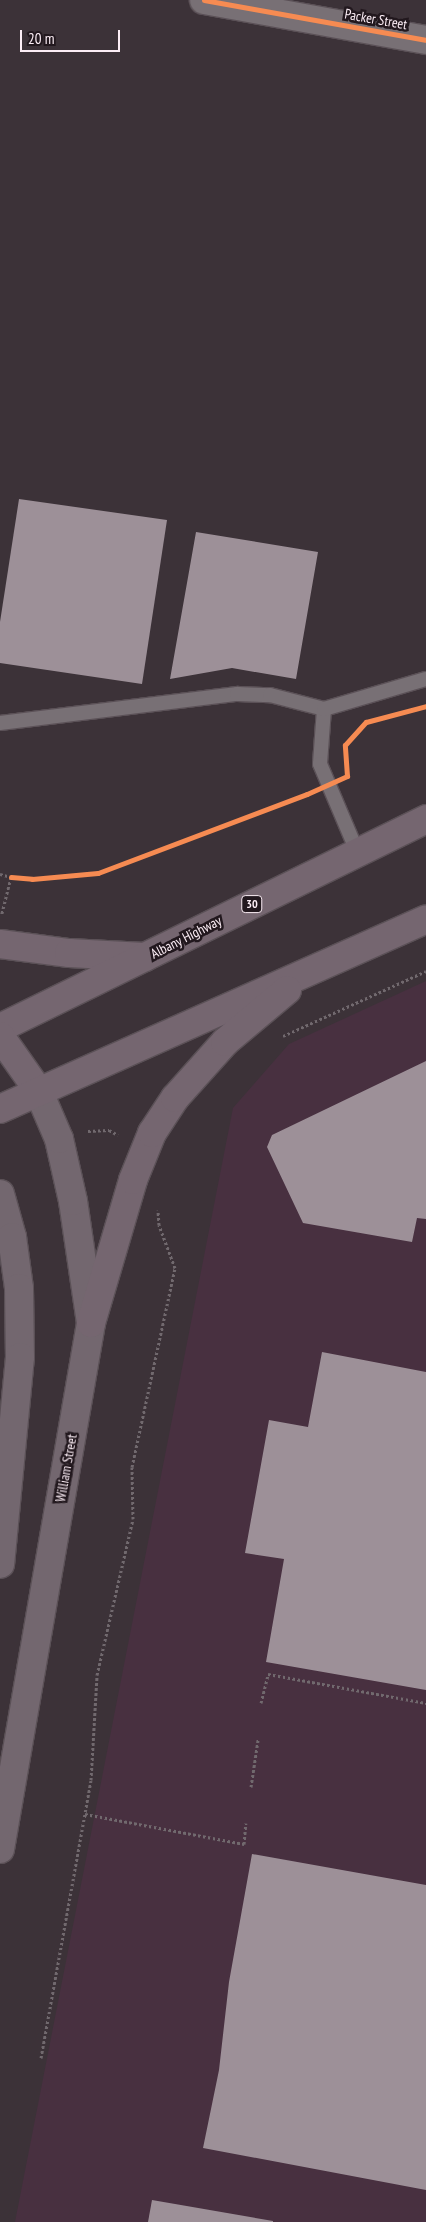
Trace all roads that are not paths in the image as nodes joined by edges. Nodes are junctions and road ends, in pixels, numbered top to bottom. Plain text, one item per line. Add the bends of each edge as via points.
1 (204, 0) edge
2 (426, 40) edge
3 (426, 679) edge
4 (324, 709) junction
5 (0, 724) edge
6 (426, 819) edge
7 (357, 851) junction
8 (426, 919) edge
9 (0, 944) edge
10 (147, 957) junction
11 (314, 968) junction
12 (0, 1028) edge
13 (0, 1036) edge
14 (38, 1090) junction
15 (0, 1108) edge
16 (0, 1194) edge
17 (91, 1323) junction
18 (0, 1564) edge
19 (0, 1849) edge

1 - 2 street, Packer Street
3 - 4 lane
4 - 5 lane via 270,695 237,694
4 - 7 lane via 320,764
6 - 7 highway, Albany Highway / 30
7 - 10 highway, Albany Highway / 30
8 - 11 highway
9 - 10 highway via 69,954
10 - 12 highway, Albany Highway / 30
11 - 14 highway
11 - 17 highway via 225,1042 175,1098 152,1133 133,1180
13 - 14 highway
14 - 15 highway
14 - 17 main road, William Street via 60,1139 73,1201
16 - 18 main road via 12,1237 19,1288 20,1357
17 - 19 main road, William Street

